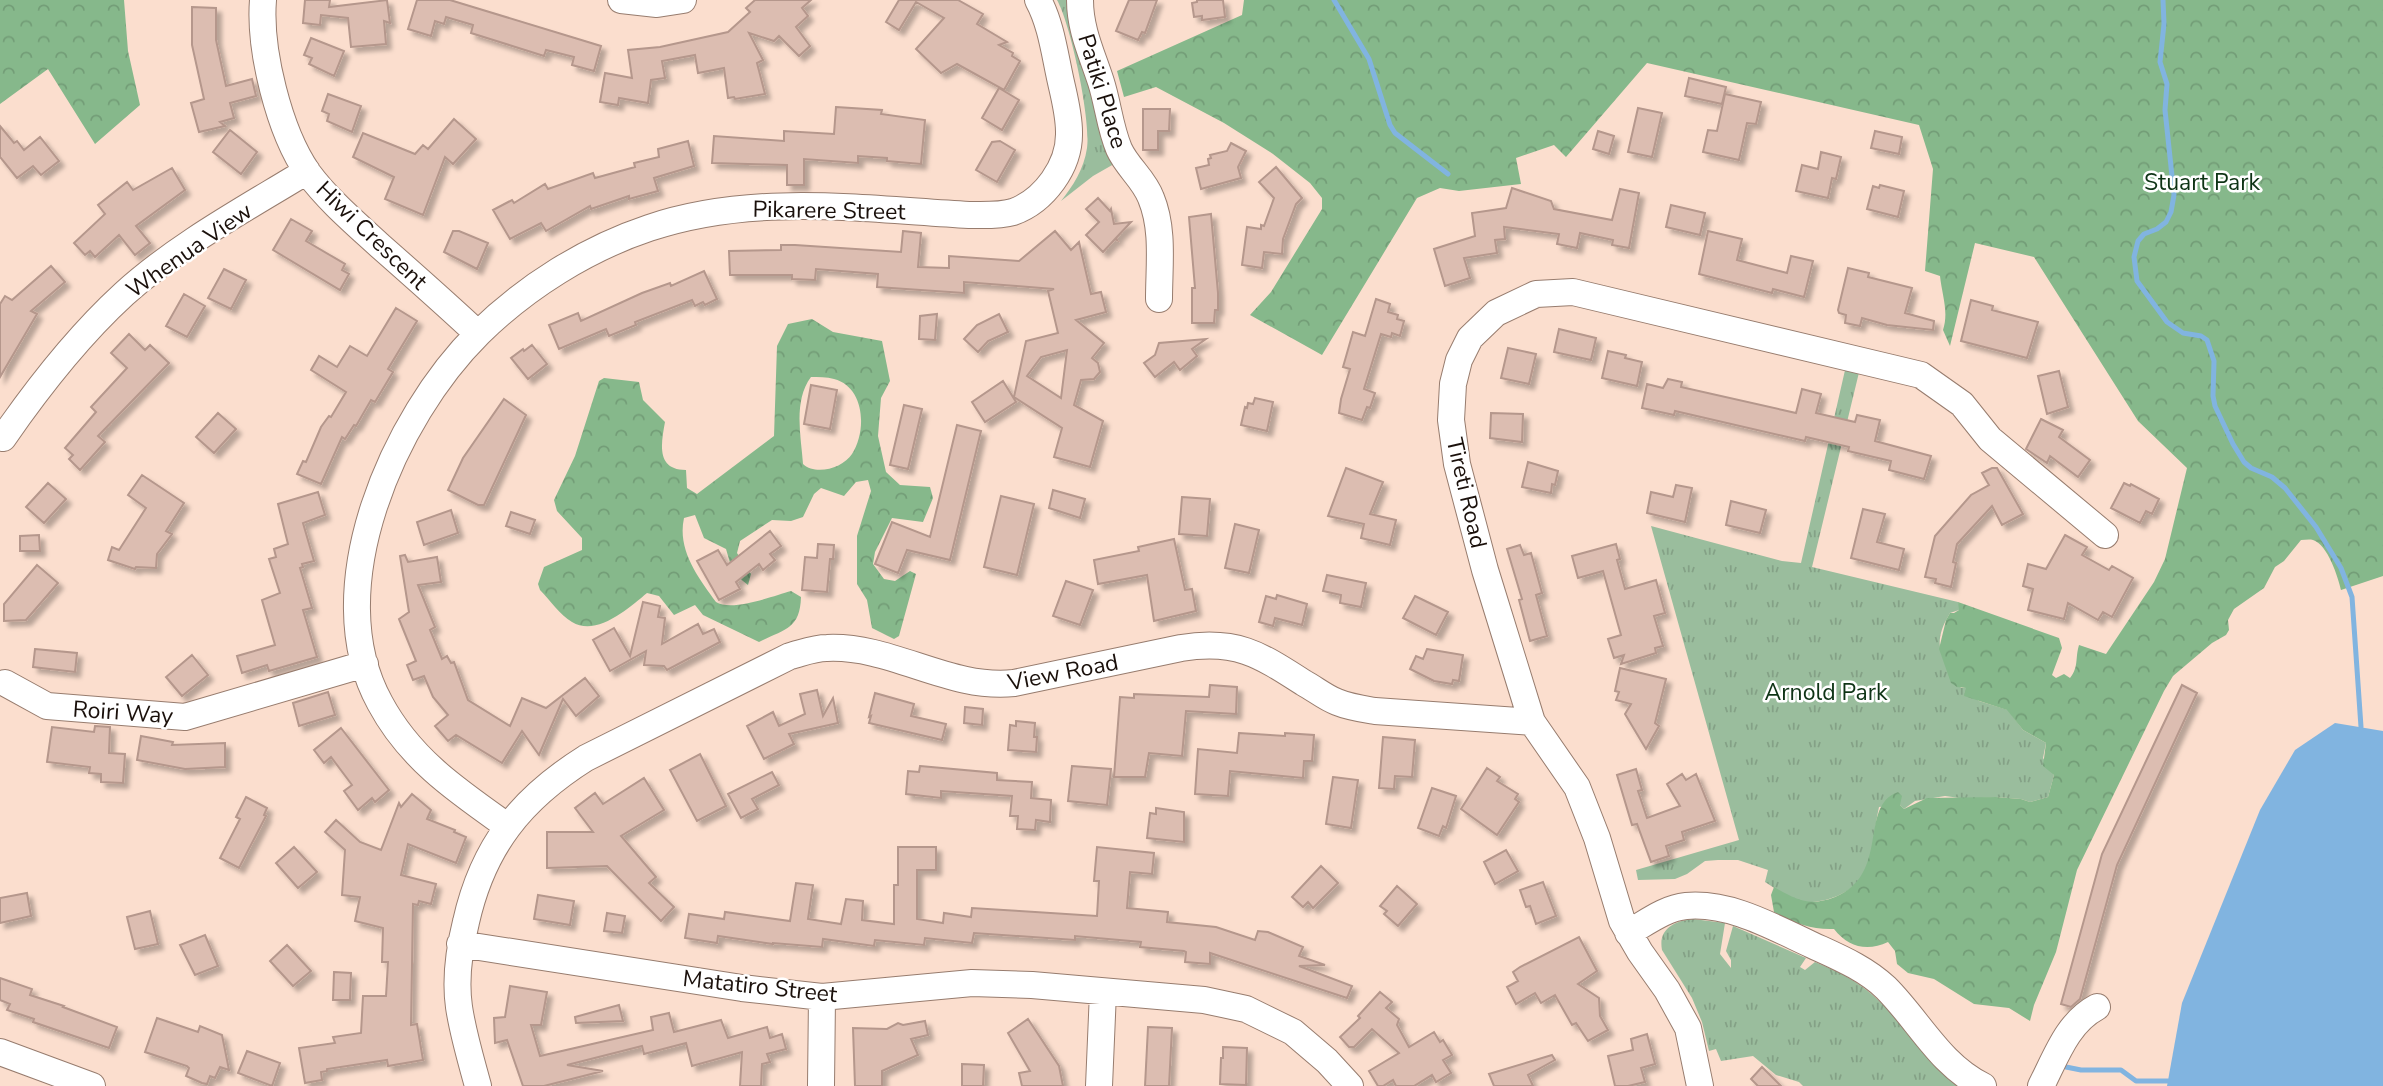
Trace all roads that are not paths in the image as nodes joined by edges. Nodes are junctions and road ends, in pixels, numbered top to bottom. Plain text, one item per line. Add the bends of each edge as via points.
1 (263, 0) edge
2 (621, 0) edge
3 (1038, 0) edge
4 (1080, 0) edge
5 (677, 1) edge
6 (307, 171) junction
7 (1159, 299) dead end
8 (478, 334) junction
9 (3, 438) dead end
10 (2105, 535) dead end
11 (365, 664) junction
12 (5, 683) dead end
13 (1532, 722) junction
14 (507, 826) junction
15 (1628, 933) junction
16 (460, 944) junction
17 (1102, 992) junction
18 (822, 997) junction
19 (2097, 1007) dead end
20 (0, 1052) edge
21 (92, 1086) edge
22 (477, 1086) edge
23 (821, 1086) edge
24 (1099, 1086) edge
25 (1350, 1086) edge
26 (1700, 1086) edge
27 (1983, 1086) edge
28 (2041, 1086) edge

1 - 6 street, Hiwi Crescent via 271,84
2 - 5 street via 642,4
3 - 8 street, Pikarere Street via 1070,135 1054,180 1037,198 1012,212 995,214 782,204 667,222 588,254 527,293
4 - 7 street, Patiki Place via 1086,42 1114,137 1152,198 1159,230
6 - 8 street, Hiwi Crescent via 347,216
6 - 9 street, Whenua View via 187,246 125,293 48,375
8 - 11 street, Pikarere Street via 406,432 382,483 364,541 356,599
10 - 13 street, Tireti Road via 1990,439 1962,404 1921,375 1573,292 1536,294 1496,313 1470,338 1458,360 1451,420 1457,464
11 - 12 street, Roiri Way via 185,716 47,706
11 - 14 street, Pikarere Street via 378,701 405,743 450,785
13 - 14 street, View Road via 1353,707 1258,654 1225,646 1191,646 994,685 960,680 860,651 826,648 790,656 586,758 531,799
13 - 15 street, Tireti Road via 1577,787
14 - 16 street, View Road via 477,881
15 - 26 street, Tireti Road via 1688,1028
15 - 27 street via 1685,906 1725,910 1762,923 1849,962 1877,980 1942,1055
16 - 18 street, Matatiro Street
16 - 22 street, View Road via 459,1007
17 - 18 street, Matatiro Street via 972,983
17 - 24 street
17 - 25 street, Matatiro Street via 1205,1000 1246,1009 1293,1032
18 - 23 street
19 - 28 street via 2065,1038
20 - 21 street

